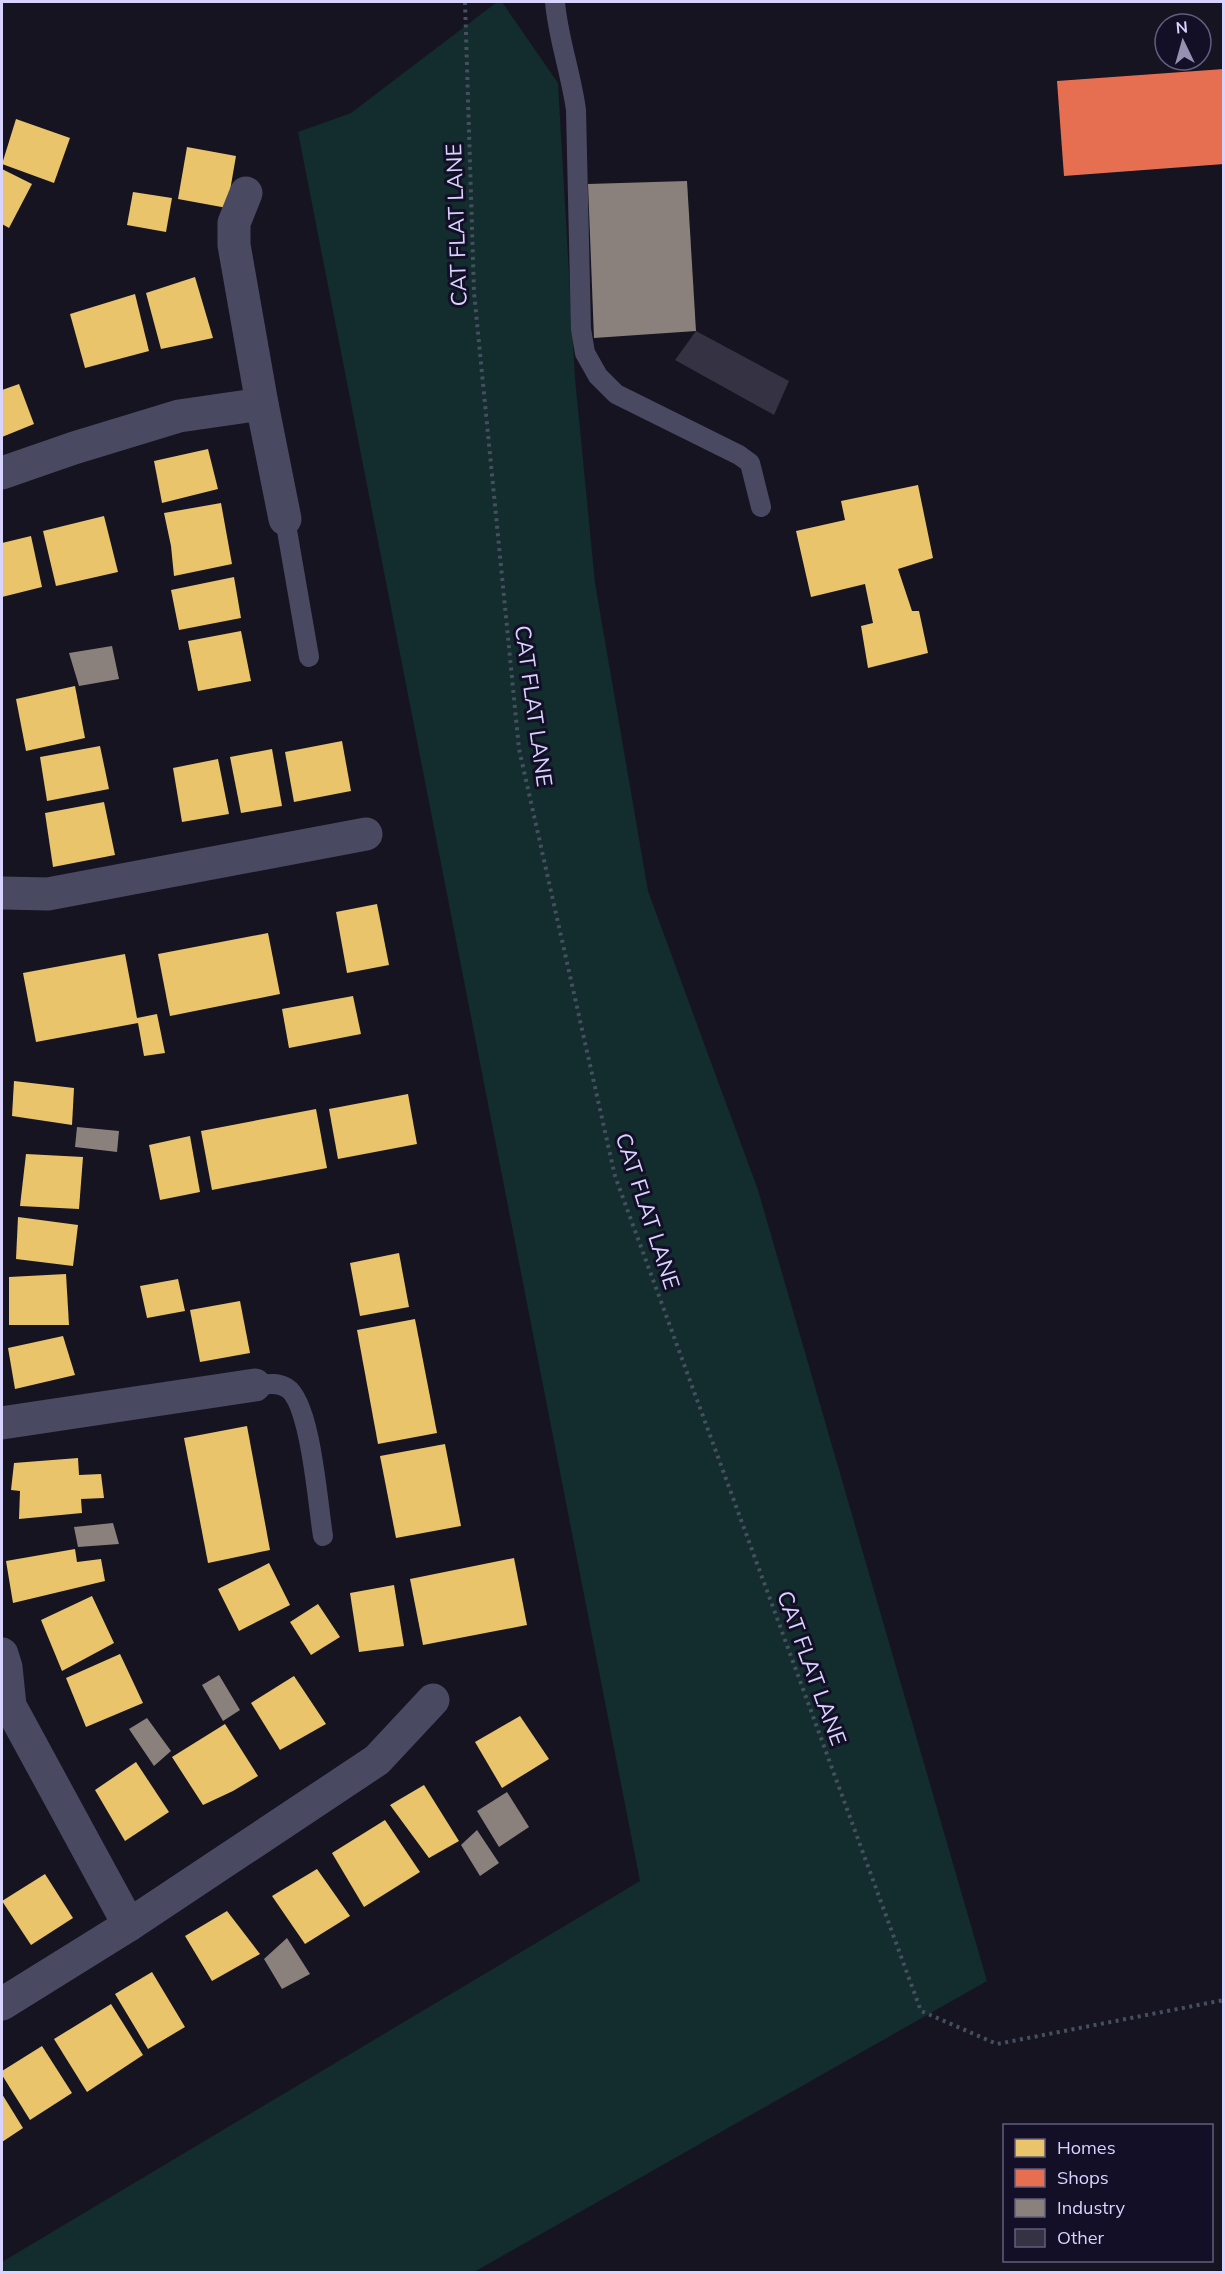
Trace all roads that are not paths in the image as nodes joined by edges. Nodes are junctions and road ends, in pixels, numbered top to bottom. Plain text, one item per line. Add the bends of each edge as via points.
1 (555, 2) edge
2 (246, 193) dead end
3 (262, 404) junction
4 (2, 473) edge
5 (761, 507) dead end
6 (285, 519) joint
7 (309, 657) dead end
8 (366, 834) dead end
9 (2, 896) edge
10 (255, 1385) joint
11 (2, 1423) edge
12 (323, 1536) dead end
13 (2, 1654) edge
14 (433, 1700) dead end
15 (6, 1706) edge
16 (129, 1925) junction
17 (2, 2004) edge

1 - 5 lane via 576,110 581,329 585,353 598,376 616,394 750,463
2 - 3 street via 234,223 234,245
3 - 4 street via 178,416
3 - 6 street
6 - 7 lane
8 - 9 street via 48,894
10 - 11 street
10 - 12 lane via 275,1383 289,1389 300,1407 316,1475
13 - 15 street
14 - 16 street via 377,1760
15 - 16 street
16 - 17 street

